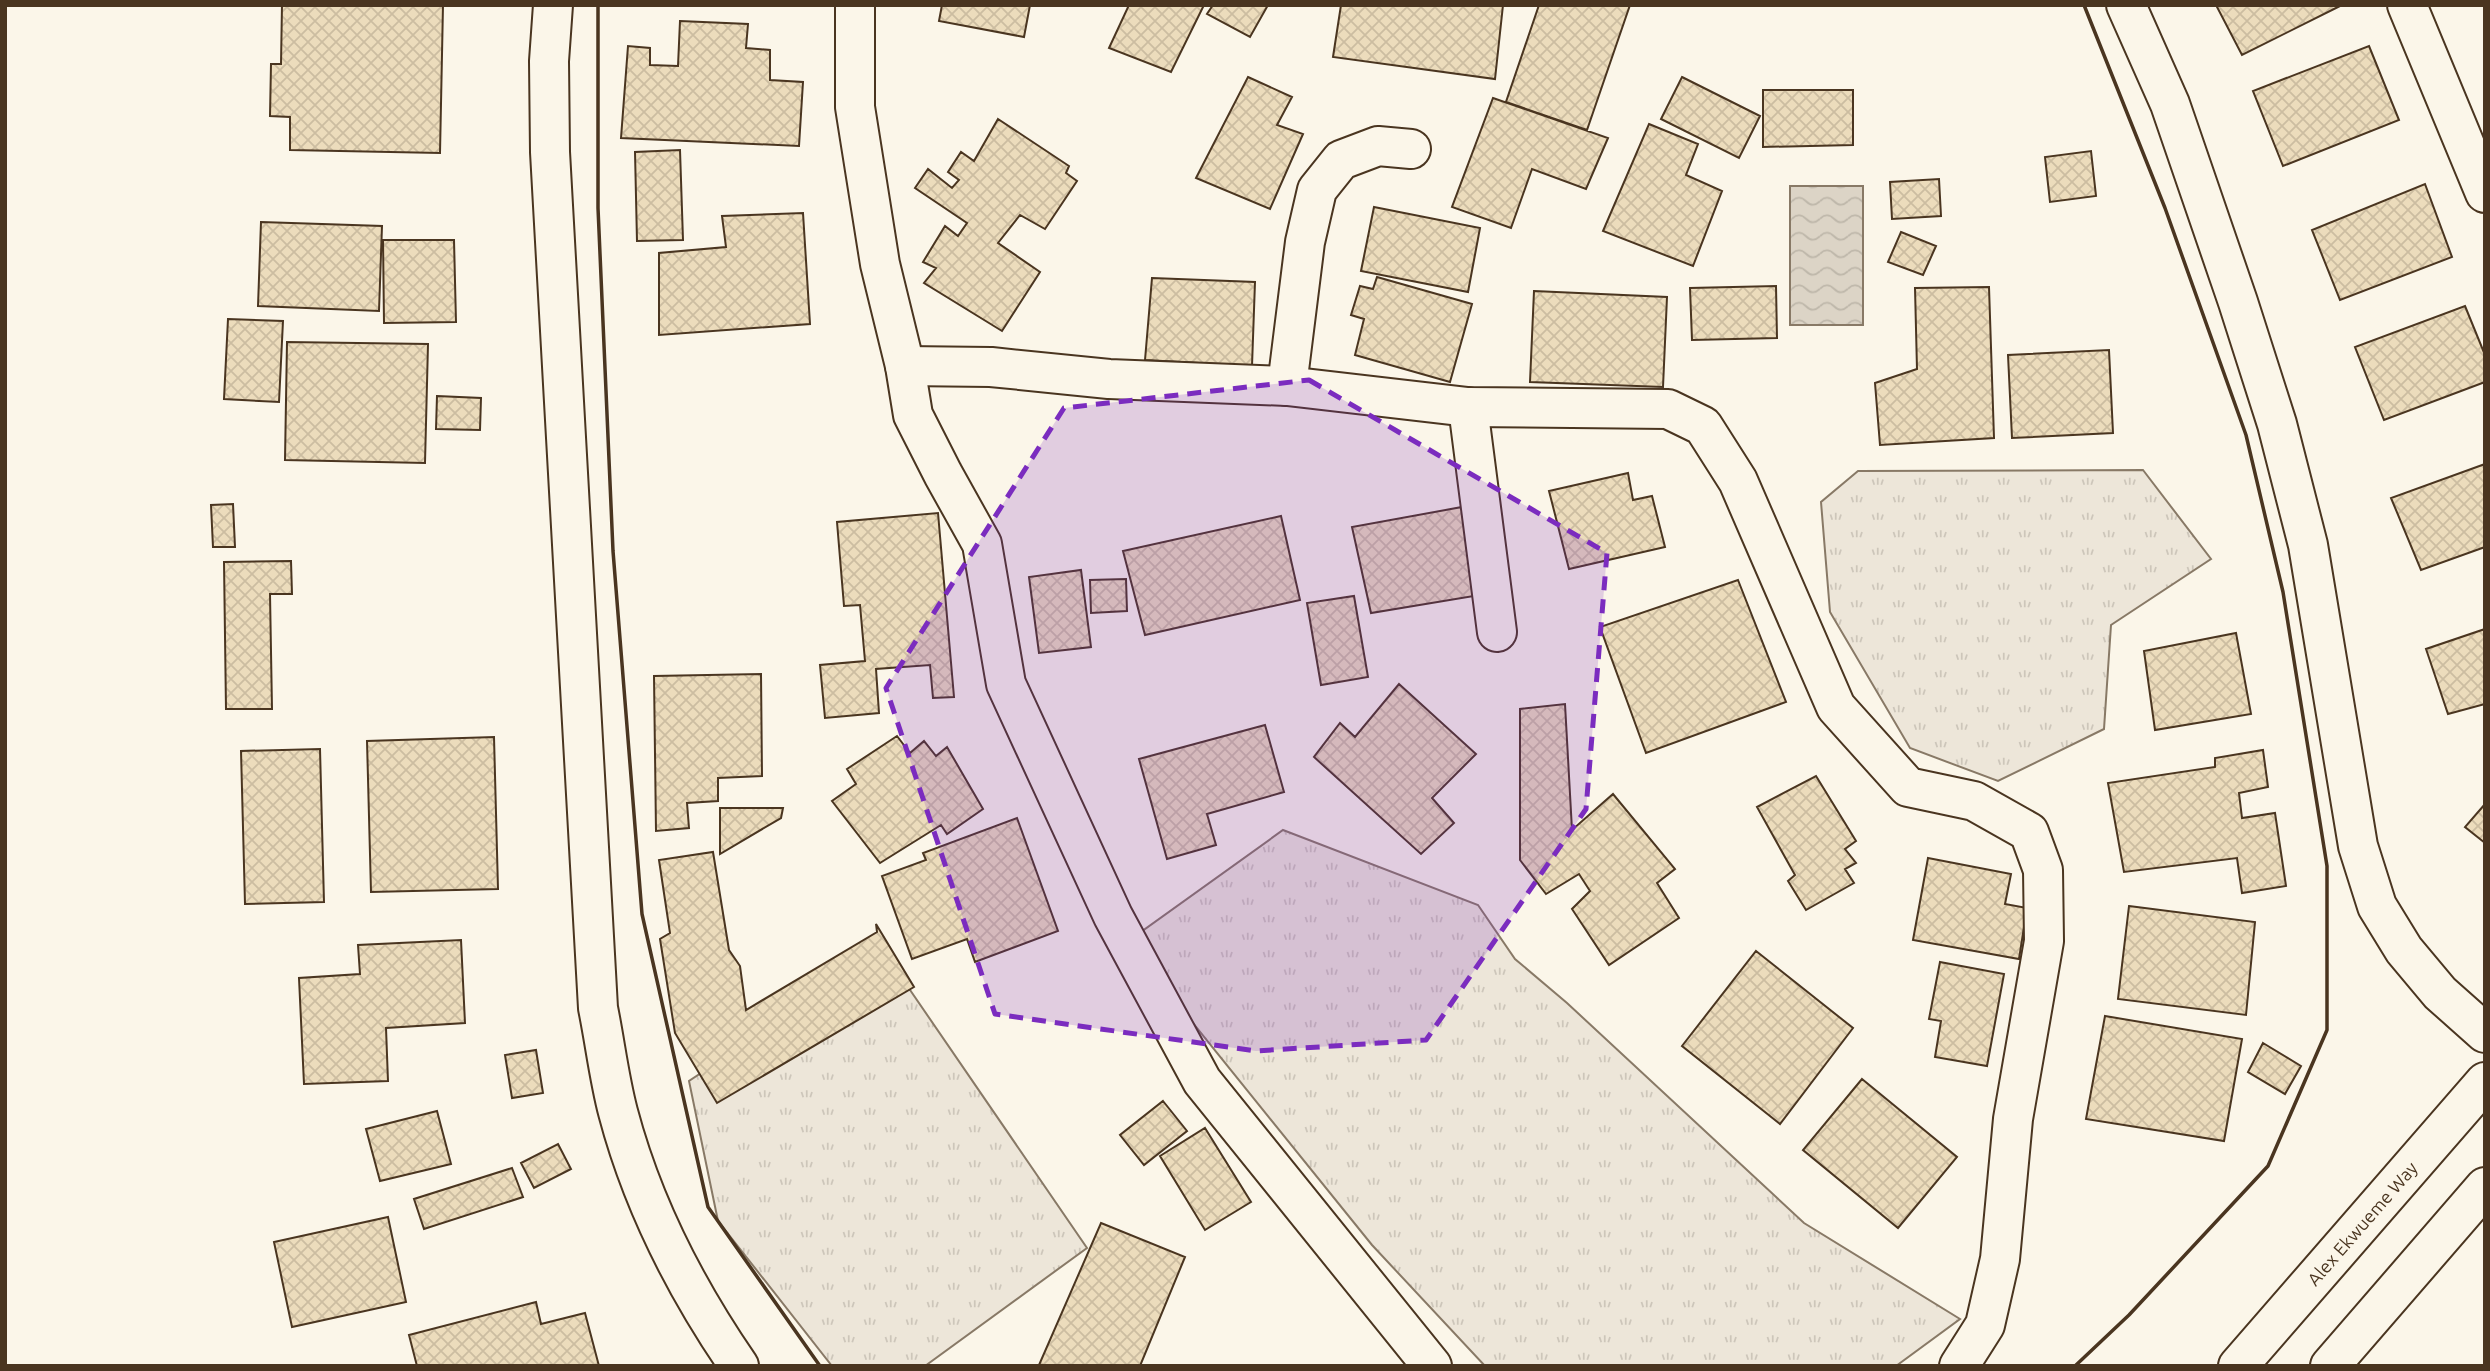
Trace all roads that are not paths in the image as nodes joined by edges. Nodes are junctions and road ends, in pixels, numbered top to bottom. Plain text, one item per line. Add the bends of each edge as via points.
1 (553, 5) edge
2 (855, 5) edge
3 (2126, 5) edge
4 (2407, 5) edge
5 (1411, 149) dead end
6 (2485, 193) edge
7 (905, 366) junction
8 (1287, 387) junction
9 (1468, 407) junction
10 (1497, 632) dead end
11 (2485, 1033) edge
12 (2485, 1082) edge
13 (2485, 1187) edge
14 (739, 1366) edge
15 (1432, 1366) edge
16 (1959, 1366) edge
17 (2238, 1366) edge
18 (2330, 1366) edge

1 - 14 street via 550,152 598,1008 618,1112 642,1187 685,1280
2 - 7 street via 855,107 880,264
3 - 11 street via 2170,104 2277,424 2308,545 2358,846 2377,906 2411,959 2440,993
4 - 6 street
5 - 8 street via 1378,146 1341,160 1317,190 1305,242
7 - 8 street via 991,367 1109,379
7 - 15 street via 913,415 982,544 1006,684 1113,916 1202,1081
8 - 9 street
9 - 10 street
9 - 16 street via 1668,409 1703,426 1738,481 1836,707 1908,787 1974,801 2029,832 2043,870 2044,941 2013,1119 2000,1259 1985,1325
12 - 17 street, Alex Ekwueme Way
13 - 18 street

